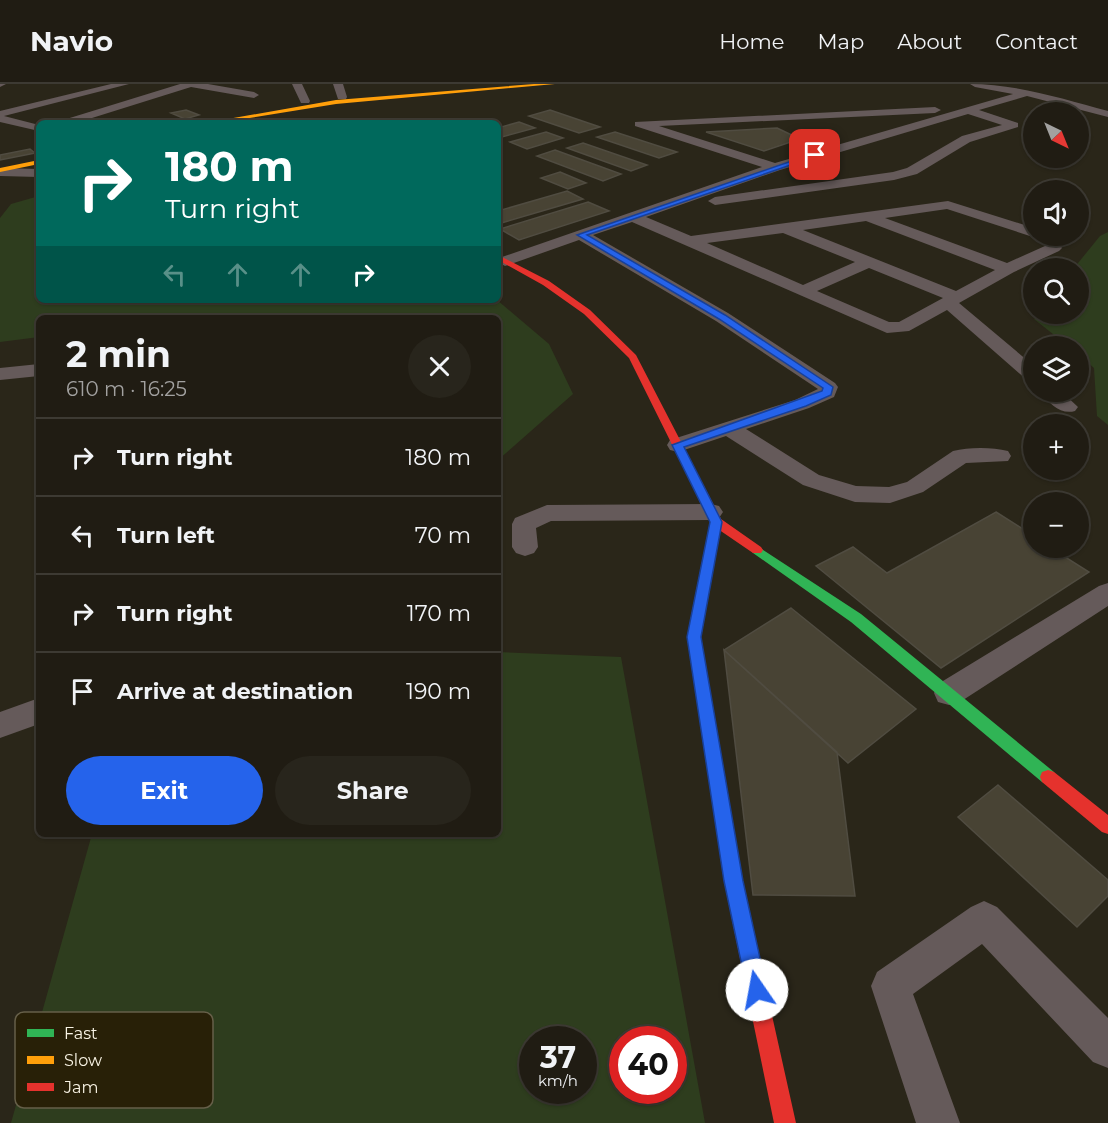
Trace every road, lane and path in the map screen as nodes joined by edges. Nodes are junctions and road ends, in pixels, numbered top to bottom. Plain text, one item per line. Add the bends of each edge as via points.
1 (85, 84) edge
2 (124, 84) edge
3 (190, 84) edge
4 (297, 84) edge
5 (520, 84) edge
6 (552, 84) edge
7 (975, 84) edge
8 (1051, 87) dead end
9 (340, 91) edge
10 (1023, 93) junction
11 (254, 95) dead end
12 (21, 97) dead end
13 (305, 101) junction
14 (975, 110) junction
15 (0, 114) edge
16 (1108, 114) edge
17 (777, 117) junction
18 (0, 119) edge
19 (74, 120) edge
20 (213, 120) edge
21 (214, 120) edge
22 (36, 127) edge
23 (796, 128) dead end
24 (816, 138) dead end
25 (835, 149) junction
26 (36, 158) edge
27 (855, 158) dead end
28 (36, 163) edge
29 (0, 165) edge
30 (775, 167) junction
31 (875, 167) dead end
32 (0, 171) edge
33 (36, 173) edge
34 (894, 176) junction
35 (658, 208) junction
36 (864, 215) junction
37 (634, 217) junction
38 (1023, 218) edge
39 (1010, 225) junction
40 (783, 227) junction
41 (1023, 229) edge
42 (581, 235) junction
43 (691, 241) junction
44 (1053, 246) edge
45 (502, 259) edge
46 (868, 262) junction
47 (1008, 269) junction
48 (804, 291) junction
49 (952, 299) junction
50 (1023, 366) edge
51 (36, 370) edge
52 (0, 374) edge
53 (1063, 402) edge
54 (1068, 406) dead end
55 (728, 429) junction
56 (678, 445) junction
57 (1000, 456) dead end
58 (714, 517) junction
59 (525, 547) dead end
60 (1108, 593) edge
61 (949, 693) junction
62 (36, 712) edge
63 (0, 724) edge
64 (1108, 825) edge
65 (1108, 1047) edge
66 (785, 1123) edge
67 (938, 1123) edge

1 - 12 street
2 - 15 street
3 - 11 street
3 - 19 street
4 - 13 street
5 - 9 main road
6 - 21 main road via 336,101
7 - 10 street
8 - 10 street via 1031,85
9 - 13 main road
10 - 14 street
10 - 16 street
13 - 20 main road
14 - 17 street
14 - 25 street
14 - 34 street via 1014,125 966,139 912,171
17 - 23 street
17 - 30 street via 639,124
18 - 22 street
24 - 25 street
25 - 27 street
25 - 30 street
26 - 29 main road
28 - 32 main road
30 - 35 street
31 - 34 street
32 - 33 street
34 - 35 street
35 - 37 street
36 - 39 street via 948,205
36 - 40 street
36 - 47 street
37 - 42 street
37 - 43 street
38 - 39 street
39 - 41 street
40 - 43 street
40 - 46 street
42 - 45 street
42 - 55 street via 722,317 828,387 827,393 802,404
43 - 48 street
44 - 47 street
45 - 56 main road via 587,312 633,357
46 - 48 street
46 - 49 street
47 - 49 street
48 - 49 street via 887,328 903,327
49 - 50 street
51 - 52 street
53 - 54 street
55 - 56 street
55 - 57 street via 811,480 855,494 890,495 915,487 961,456
56 - 58 main road
58 - 59 street via 547,513 524,524
58 - 61 main road via 856,618
58 - 66 main road via 694,637 734,881
60 - 61 street
61 - 64 main road
62 - 63 street
65 - 67 street via 984,920 891,986

